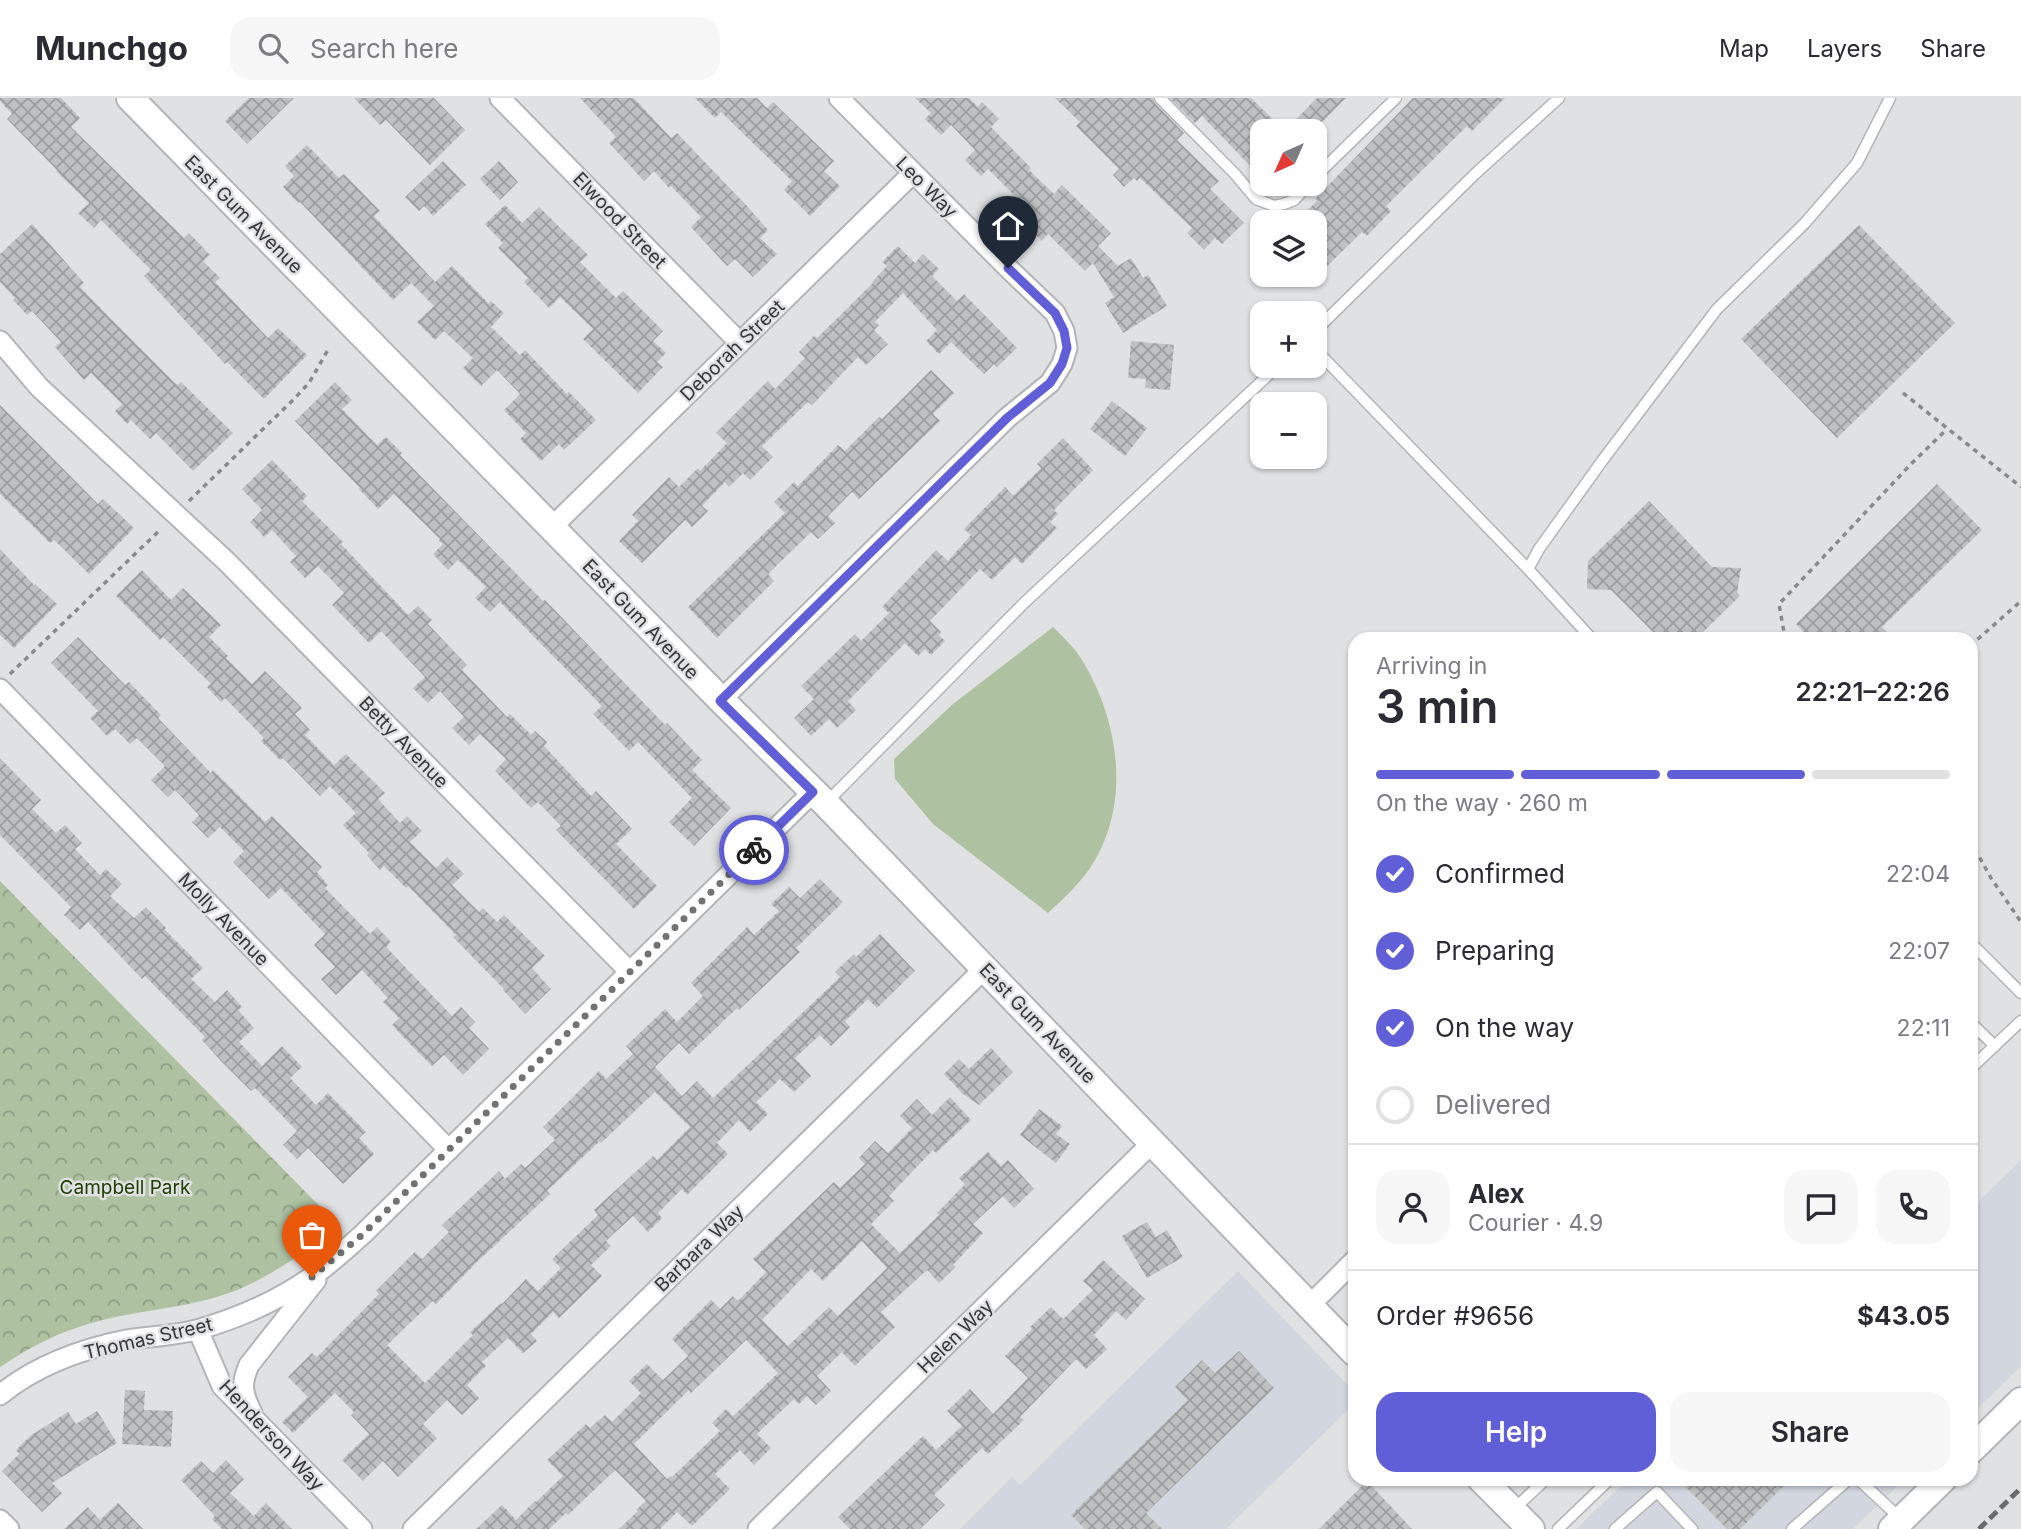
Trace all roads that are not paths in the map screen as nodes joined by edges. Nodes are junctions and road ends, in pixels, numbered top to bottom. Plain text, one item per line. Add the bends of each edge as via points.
1 (130, 98) edge
2 (500, 98) edge
3 (839, 98) edge
4 (1160, 98) edge
5 (1395, 98) edge
6 (1559, 98) edge
7 (1890, 98) edge
8 (1327, 165) edge
9 (913, 173) junction
10 (1250, 192) edge
11 (1253, 196) edge
12 (1298, 196) edge
13 (1327, 319) edge
14 (0, 341) edge
15 (740, 343) junction
16 (1327, 361) edge
17 (1265, 378) edge
18 (552, 527) junction
19 (1528, 569) junction
20 (1586, 632) edge
21 (3, 683) edge
22 (720, 701) junction
23 (820, 798) junction
24 (1978, 950) edge
25 (985, 968) junction
26 (629, 971) junction
27 (2021, 993) edge
28 (2021, 1021) edge
29 (1978, 1030) edge
30 (1995, 1046) junction
31 (1978, 1062) edge
32 (1152, 1143) junction
33 (449, 1150) junction
34 (327, 1265) junction
35 (1348, 1267) edge
36 (1309, 1306) junction
37 (198, 1330) junction
38 (1348, 1346) edge
39 (0, 1395) edge
40 (2021, 1401) edge
41 (257, 1423) junction
42 (1978, 1443) edge
43 (1488, 1486) edge
44 (1542, 1486) edge
45 (1603, 1486) edge
46 (1841, 1486) edge
47 (1864, 1486) edge
48 (1936, 1486) edge
49 (0, 1520) edge
50 (1522, 1520) edge
51 (1897, 1524) edge
52 (9, 1529) edge
53 (362, 1529) edge
54 (413, 1529) edge
55 (758, 1529) edge
56 (1558, 1529) edge
57 (1615, 1529) edge
58 (1692, 1529) edge
59 (1792, 1529) edge

1 - 18 street, East Gum Avenue
2 - 15 street, Elwood Street
3 - 9 street, Leo Way
4 - 10 lane
5 - 8 lane
6 - 13 lane
7 - 19 lane via 1857,163 1804,225 1717,309 1602,461
9 - 15 street, Deborah Street
9 - 22 street, Leo Way via 1055,313 1067,348 1062,364 1050,383 997,428
11 - 12 lane via 1273,206
14 - 26 street, Betty Avenue via 39,387 247,582
15 - 18 street, Deborah Street
16 - 19 lane
17 - 23 lane
18 - 22 street, East Gum Avenue
19 - 20 lane
21 - 33 street, Molly Avenue
22 - 23 street, East Gum Avenue
23 - 25 street, East Gum Avenue
23 - 26 street, Thomas Street
24 - 27 lane
25 - 32 street, East Gum Avenue
25 - 54 street, Barbara Way
26 - 33 street, Thomas Street
28 - 30 lane
29 - 30 lane
30 - 31 lane
32 - 36 street, East Gum Avenue
32 - 55 street, Helen Way
33 - 34 street, Thomas Street
34 - 37 street, Thomas Street via 269,1302
34 - 41 street via 248,1366 244,1394
35 - 36 street
36 - 38 street, East Gum Avenue
37 - 39 street, Thomas Street via 84,1351 36,1371
37 - 41 street, Henderson Way via 222,1386
40 - 42 street
41 - 53 street, Henderson Way
43 - 50 street
44 - 50 lane
45 - 56 lane
46 - 59 lane
47 - 51 lane
48 - 51 street
49 - 52 street
57 - 58 lane via 1657,1492

